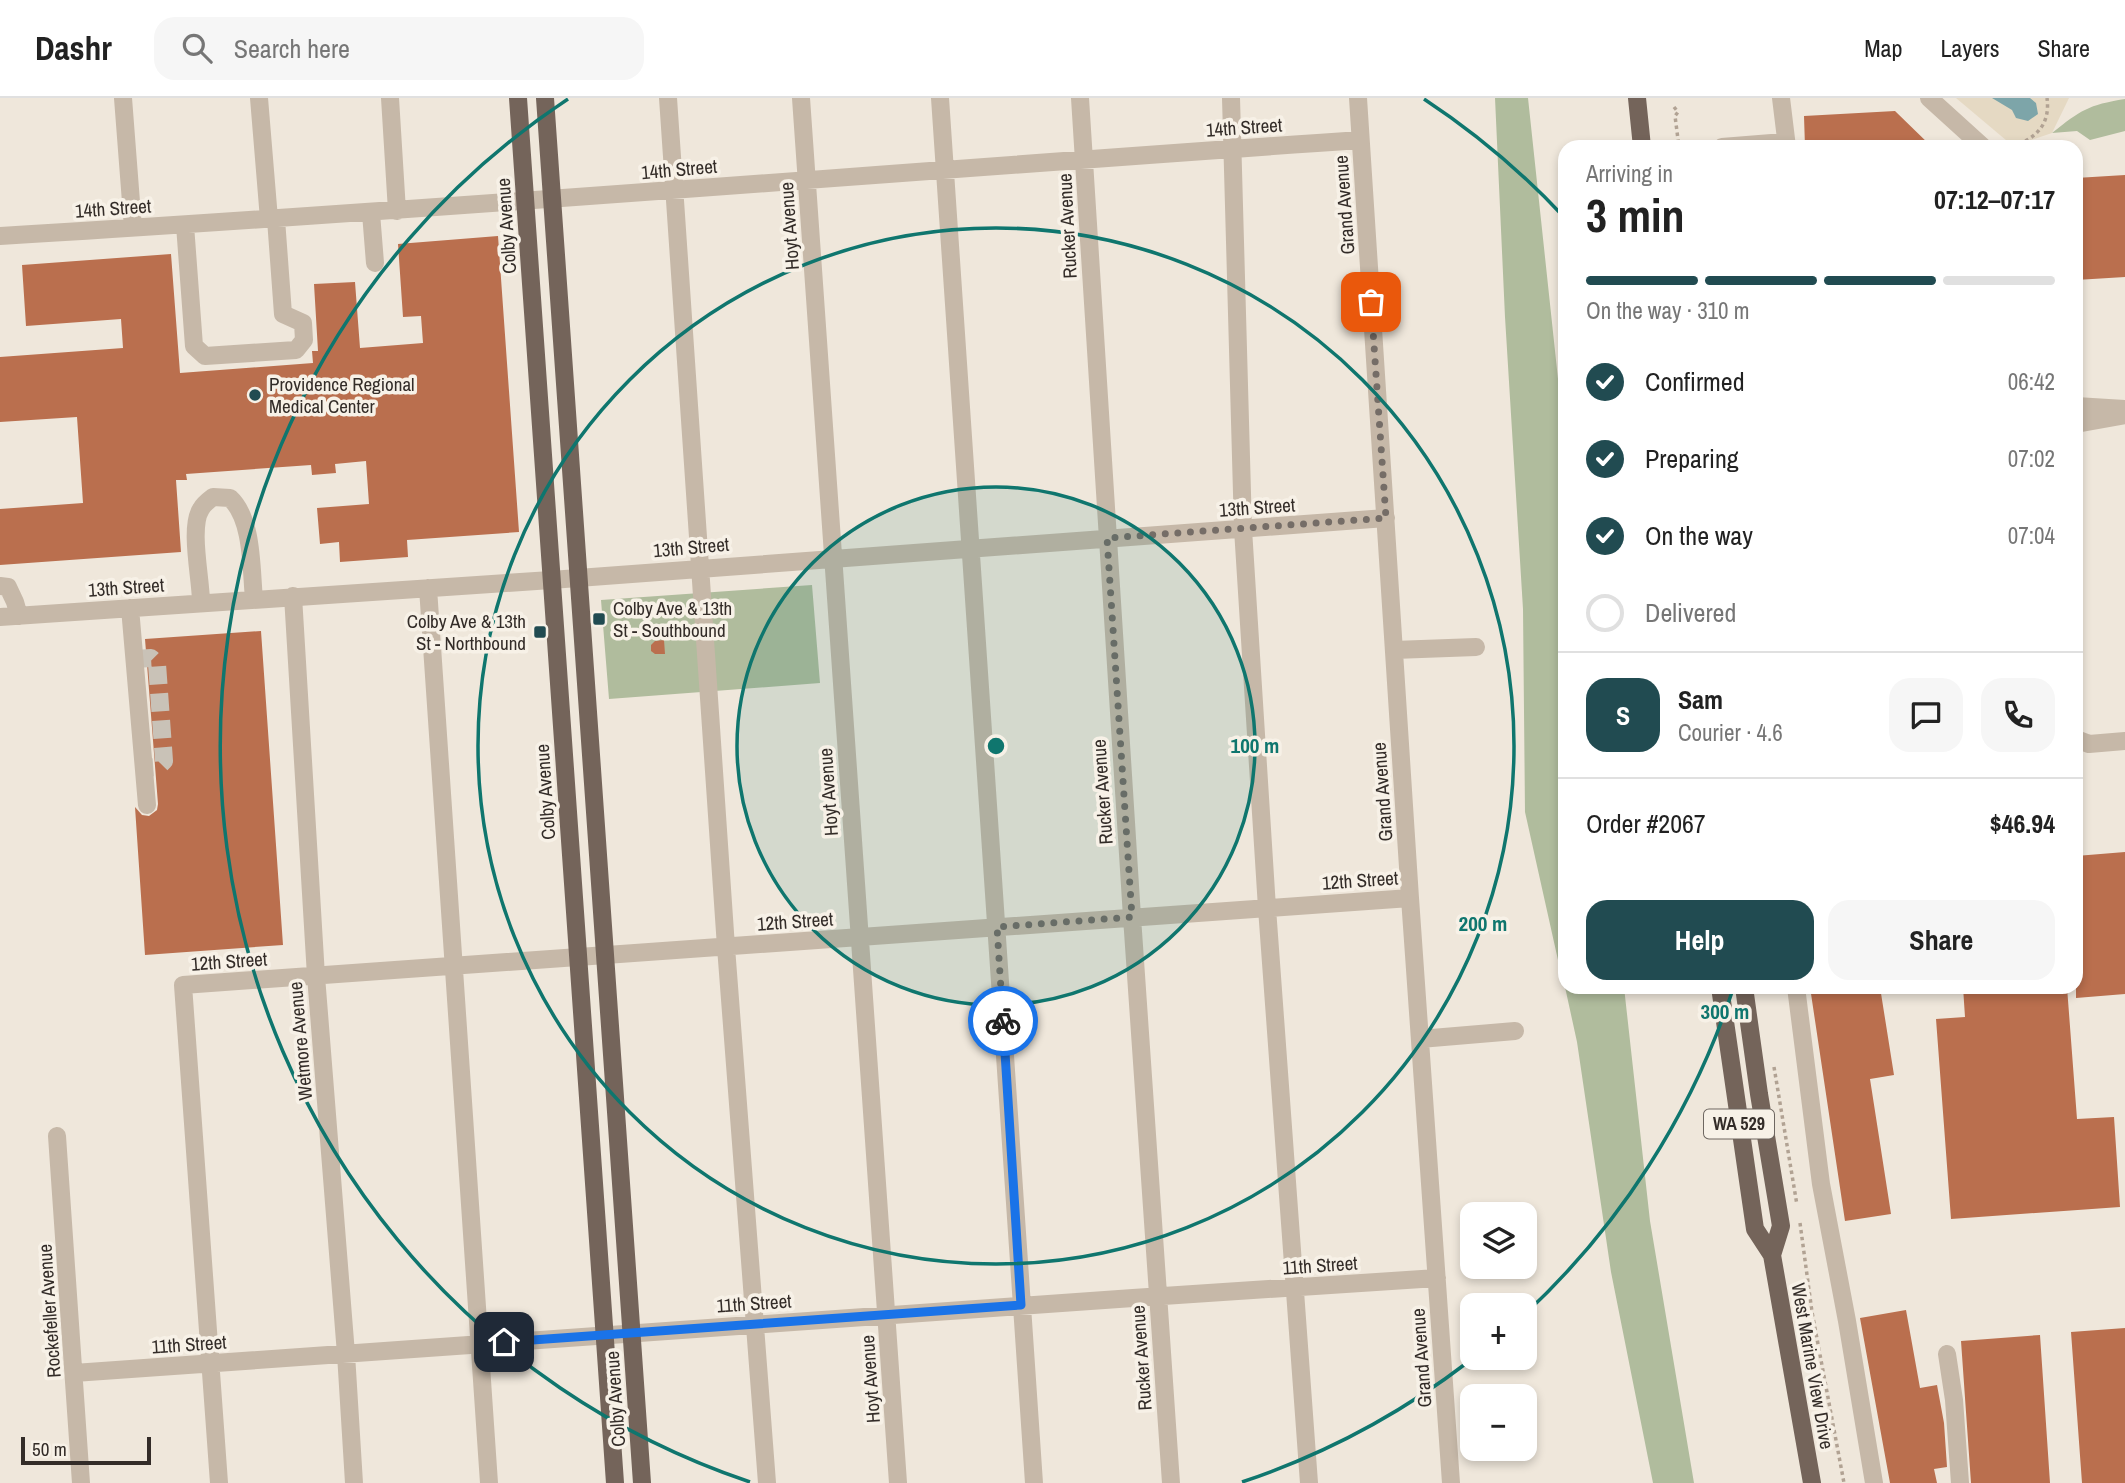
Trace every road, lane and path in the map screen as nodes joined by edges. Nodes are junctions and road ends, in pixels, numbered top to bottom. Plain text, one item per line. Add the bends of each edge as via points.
1 (123, 98) edge
2 (259, 98) edge
3 (390, 98) edge
4 (518, 98) edge
5 (545, 98) edge
6 (668, 98) edge
7 (801, 98) edge
8 (940, 98) edge
9 (1080, 98) edge
10 (1231, 98) edge
11 (1357, 98) edge
12 (1637, 98) edge
13 (1781, 98) edge
14 (1929, 98) edge
15 (2047, 98) edge
16 (1674, 107) dead end
17 (1360, 140) junction
18 (1641, 140) edge
19 (1678, 140) edge
20 (1785, 140) edge
21 (1975, 140) edge
22 (2027, 140) edge
23 (1234, 149) junction
24 (1084, 159) junction
25 (946, 169) junction
26 (807, 178) junction
27 (675, 191) junction
28 (552, 200) junction
29 (525, 201) junction
30 (397, 211) junction
31 (371, 213) junction
32 (273, 219) junction
33 (185, 225) junction
34 (133, 228) junction
35 (0, 236) edge
36 (374, 263) dead end
37 (2083, 406) edge
38 (2125, 408) edge
39 (2125, 415) edge
40 (2083, 423) edge
41 (1386, 518) junction
42 (1243, 529) junction
43 (1107, 538) junction
44 (971, 548) junction
45 (834, 558) junction
46 (700, 568) junction
47 (578, 578) junction
48 (551, 580) junction
49 (0, 586) edge
50 (428, 588) junction
51 (293, 596) junction
52 (254, 599) junction
53 (201, 603) junction
54 (130, 608) junction
55 (19, 616) junction
56 (0, 617) edge
57 (1476, 647) dead end
58 (1394, 650) junction
59 (2125, 741) edge
60 (2083, 742) edge
61 (147, 805) dead end
62 (1410, 898) junction
63 (1267, 908) junction
64 (1132, 917) junction
65 (997, 927) junction
66 (859, 937) junction
67 (726, 947) junction
68 (605, 955) junction
69 (578, 957) junction
70 (454, 966) junction
71 (316, 976) junction
72 (1721, 994) edge
73 (1745, 994) edge
74 (1797, 994) edge
75 (1515, 1031) dead end
76 (1420, 1039) junction
77 (1773, 1055) dead end
78 (57, 1136) dead end
79 (1772, 1255) junction
80 (1437, 1278) junction
81 (1294, 1287) junction
82 (1158, 1296) junction
83 (1021, 1305) junction
84 (886, 1315) junction
85 (756, 1324) junction
86 (632, 1333) junction
87 (605, 1335) junction
88 (479, 1344) junction
89 (346, 1354) junction
90 (1947, 1354) dead end
91 (211, 1363) junction
92 (74, 1373) junction
93 (81, 1483) edge
94 (219, 1483) edge
95 (354, 1483) edge
96 (489, 1483) edge
97 (615, 1483) edge
98 (642, 1483) edge
99 (767, 1483) edge
100 (898, 1483) edge
101 (1034, 1483) edge
102 (1171, 1483) edge
103 (1309, 1483) edge
104 (1451, 1483) edge
105 (1812, 1483) edge
106 (1844, 1483) edge
107 (1874, 1483) edge
108 (1961, 1483) edge

1 - 34 street
2 - 32 street
3 - 30 street
4 - 29 main road, Colby Avenue
5 - 28 main road, Colby Avenue
6 - 27 street
7 - 26 street, Hoyt Avenue
8 - 25 street
9 - 24 street, Rucker Avenue
10 - 23 street
11 - 17 street, Grand Avenue
12 - 18 main road
13 - 20 street
14 - 21 street
15 - 22 path via 2045,123
16 - 19 path
17 - 23 street, 14th Street
17 - 41 street, Grand Avenue
23 - 24 street, 14th Street
23 - 42 street
24 - 25 street, 14th Street
24 - 43 street, Rucker Avenue
25 - 26 street, 14th Street
25 - 44 street
26 - 27 street, 14th Street
26 - 45 street, Hoyt Avenue
27 - 28 street, 14th Street
27 - 46 street
28 - 29 street, 14th Street
28 - 47 main road, Colby Avenue
29 - 30 street, 14th Street
29 - 48 main road, Colby Avenue
30 - 31 street, 14th Street
31 - 32 street, 14th Street
31 - 36 street
32 - 33 street, 14th Street
32 - 33 street via 283,314 303,324 304,340 296,350 205,356 194,346
33 - 34 street, 14th Street
34 - 35 street, 14th Street
37 - 38 street
39 - 40 street
41 - 42 street, 13th Street
41 - 58 street, Grand Avenue
42 - 43 street, 13th Street
42 - 63 street
43 - 44 street, 13th Street
43 - 64 street, Rucker Avenue
44 - 45 street, 13th Street
44 - 65 street
45 - 46 street, 13th Street
45 - 66 street, Hoyt Avenue
46 - 47 street, 13th Street
46 - 67 street
47 - 48 street, 13th Street
47 - 68 main road, Colby Avenue
48 - 50 street, 13th Street
48 - 69 main road, Colby Avenue
49 - 55 street via 8,587
50 - 51 street, 13th Street
50 - 70 street
51 - 52 street, 13th Street
51 - 71 street, Wetmore Avenue
52 - 53 street, 13th Street
52 - 53 street via 247,529 230,498 213,497 200,509 195,533
53 - 54 street, 13th Street
54 - 55 street, 13th Street
54 - 61 street
55 - 56 street, 13th Street
57 - 58 street
58 - 62 street, Grand Avenue
59 - 60 street
62 - 63 street, 12th Street
62 - 76 street, Grand Avenue
63 - 64 street, 12th Street
63 - 81 street
64 - 65 street, 12th Street
64 - 82 street, Rucker Avenue
65 - 66 street, 12th Street
65 - 83 street
66 - 67 street, 12th Street
66 - 84 street, Hoyt Avenue
67 - 68 street, 12th Street
67 - 85 street
68 - 69 street, 12th Street
68 - 86 main road, Colby Avenue
69 - 70 street, 12th Street
69 - 87 main road, Colby Avenue
70 - 71 street, 12th Street
70 - 88 street
71 - 89 street, Wetmore Avenue
71 - 91 street, 12th Street via 183,985
72 - 79 main road, West Marine View Drive / WA 529 via 1755,1229
73 - 79 main road, West Marine View Drive / WA 529 via 1781,1226
74 - 107 street via 1821,1184
75 - 76 street
76 - 80 street, Grand Avenue
77 - 106 path via 1812,1312
78 - 92 street, Rockefeller Avenue
79 - 105 main road, West Marine View Drive / WA 529
80 - 81 street, 11th Street
80 - 104 street, Grand Avenue
81 - 82 street, 11th Street
81 - 103 street
82 - 83 street, 11th Street
82 - 102 street, Rucker Avenue
83 - 84 street, 11th Street
83 - 101 street
84 - 85 street, 11th Street
84 - 100 street, Hoyt Avenue
85 - 86 street, 11th Street
85 - 99 street
86 - 87 street, 11th Street
86 - 98 main road, Colby Avenue
87 - 88 street, 11th Street
87 - 97 main road, Colby Avenue
88 - 89 street, 11th Street
88 - 96 street
89 - 91 street, 11th Street
89 - 95 street, Wetmore Avenue
90 - 108 street
91 - 92 street, 11th Street
91 - 94 street
92 - 93 street, Rockefeller Avenue

